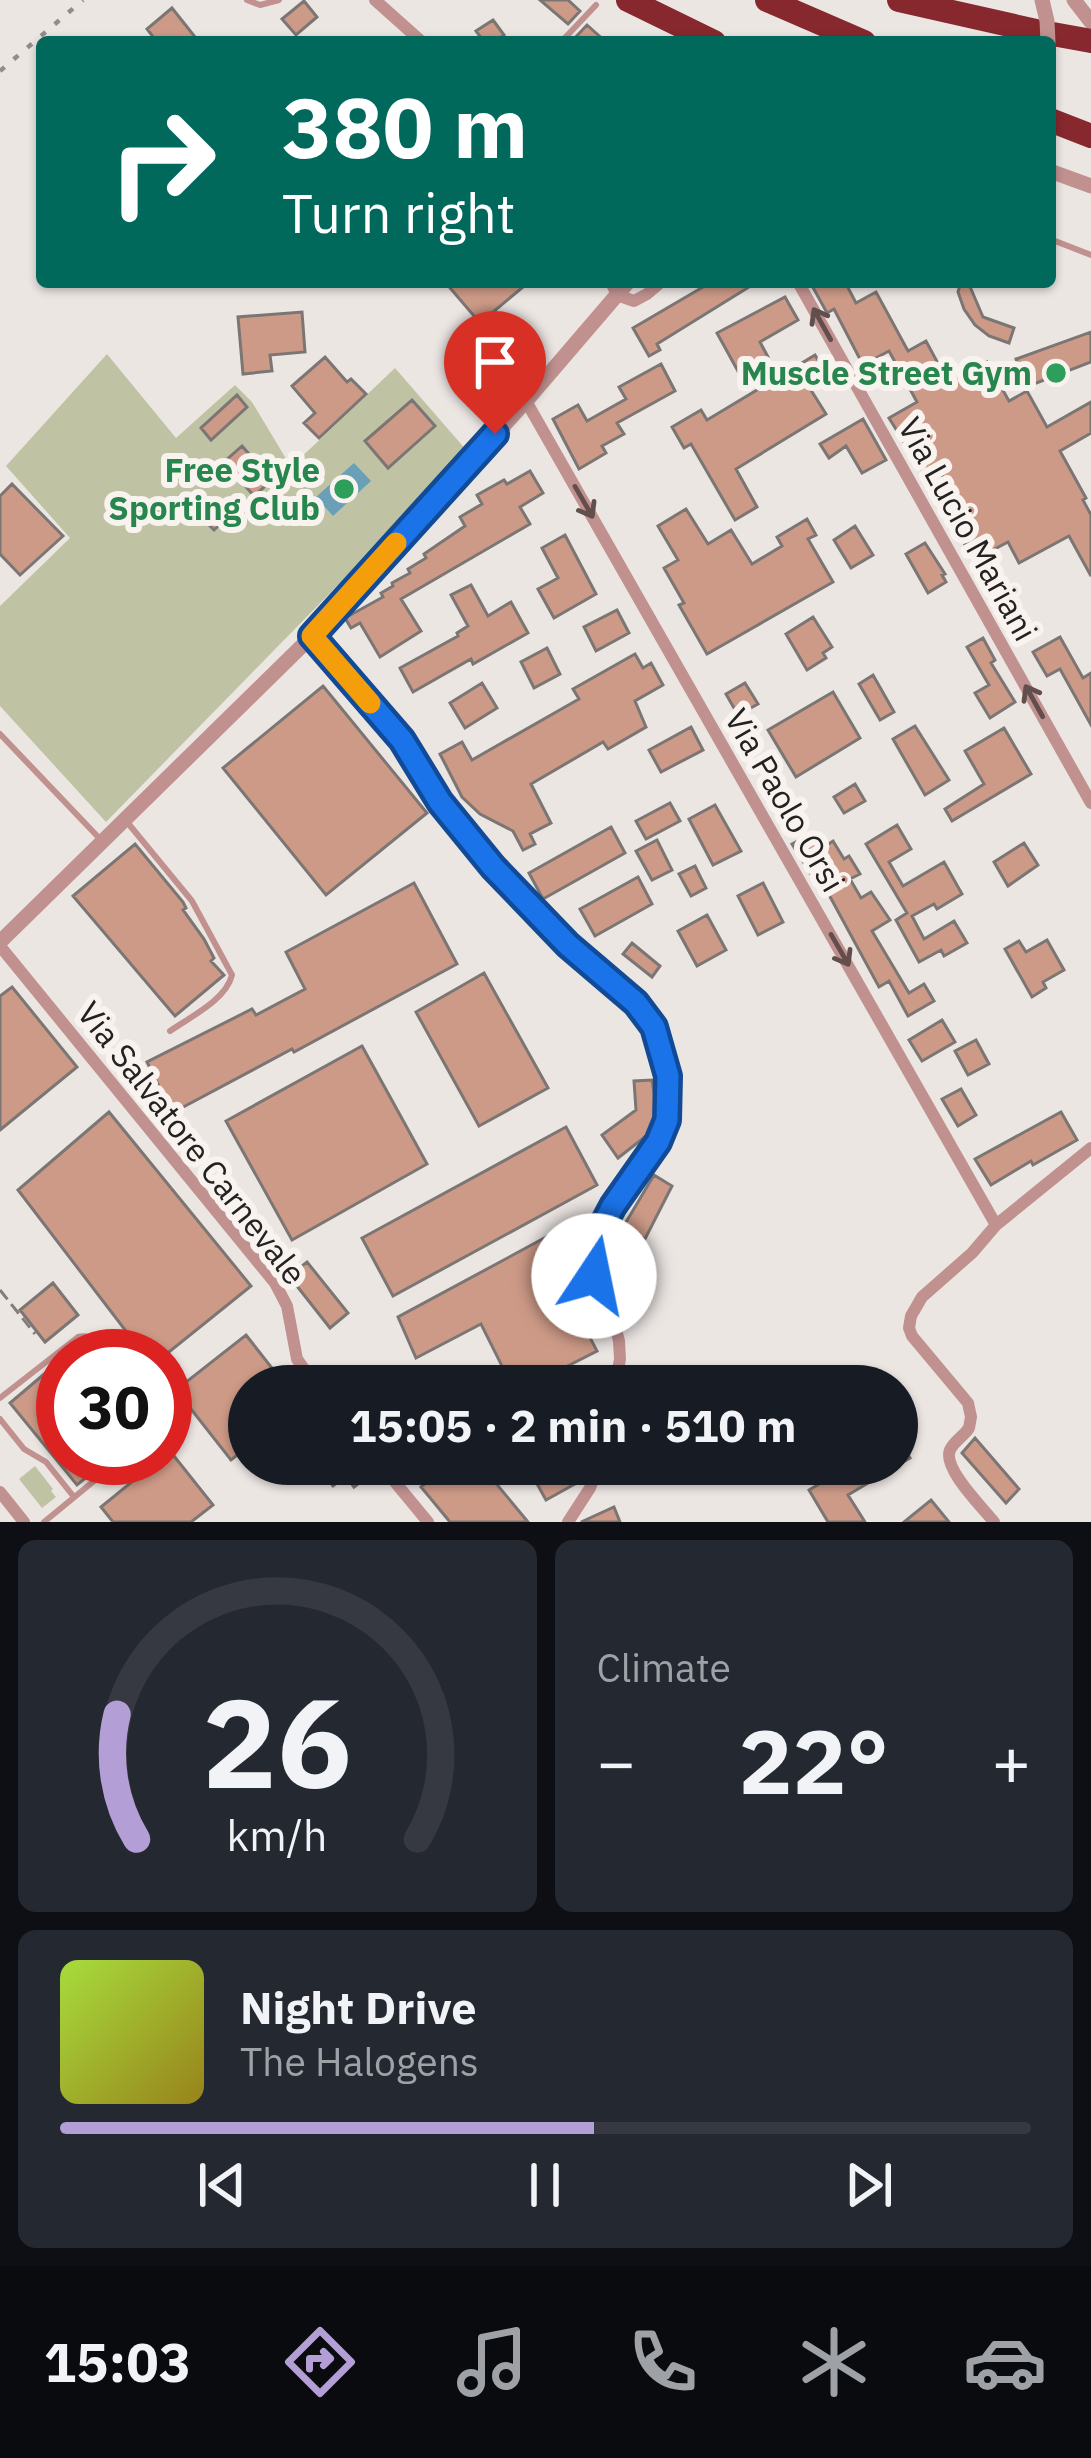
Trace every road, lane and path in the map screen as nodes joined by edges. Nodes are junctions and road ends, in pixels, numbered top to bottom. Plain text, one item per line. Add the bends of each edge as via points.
1 (247, 0) edge
2 (279, 0) edge
3 (374, 0) edge
4 (628, 0) edge
5 (662, 0) edge
6 (767, 0) edge
7 (899, 0) edge
8 (1042, 0) edge
9 (1074, 0) edge
10 (596, 5) dead end
11 (1091, 22) edge
12 (415, 36) edge
13 (567, 36) edge
14 (703, 36) edge
15 (707, 36) edge
16 (850, 36) edge
17 (1048, 36) edge
18 (1091, 40) edge
19 (1056, 122) edge
20 (1091, 136) edge
21 (1056, 173) edge
22 (1091, 186) edge
23 (1056, 240) edge
24 (1091, 255) edge
25 (617, 288) edge
26 (621, 288) edge
27 (654, 288) edge
28 (801, 288) edge
29 (526, 400) junction
30 (312, 636) junction
31 (0, 734) edge
32 (1091, 803) edge
33 (124, 820) junction
34 (102, 842) junction
35 (0, 944) edge
36 (170, 1031) dead end
37 (1091, 1148) edge
38 (996, 1225) junction
39 (0, 1290) edge
40 (35, 1334) dead end
41 (301, 1365) edge
42 (619, 1365) edge
43 (36, 1370) edge
44 (0, 1398) edge
45 (0, 1419) edge
46 (89, 1485) edge
47 (397, 1485) edge
48 (591, 1485) edge
49 (0, 1492) edge
50 (74, 1497) junction
51 (24, 1522) edge
52 (44, 1522) edge
53 (428, 1522) edge
54 (568, 1522) edge
55 (994, 1522) edge

1 - 2 lane
3 - 12 street
4 - 14 highway
5 - 15 street
6 - 16 highway
7 - 18 highway
8 - 17 street, bridge
9 - 11 street
10 - 13 lane
19 - 20 highway
21 - 22 street
23 - 24 lane
25 - 29 street
26 - 27 street via 634,301
32 -> 28 street, Via Lucio Mariani
29 - 30 street
29 -> 38 street, Via Paolo Orsi
30 - 33 street
30 - 42 street via 402,740 493,867 636,1003 657,1034 669,1088 664,1131 592,1250
31 - 34 lane
33 - 34 street
33 - 36 lane via 192,901 232,975 221,994
34 - 35 street
35 - 41 street, Via Salvatore Carnevale via 275,1283
37 - 38 street
38 - 55 street via 920,1300 910,1322 968,1403 969,1428 950,1450 950,1466
39 - 40 path
43 - 44 lane
45 - 50 lane
46 - 50 lane
47 - 53 street
48 - 54 street
49 - 51 street
50 - 52 lane

